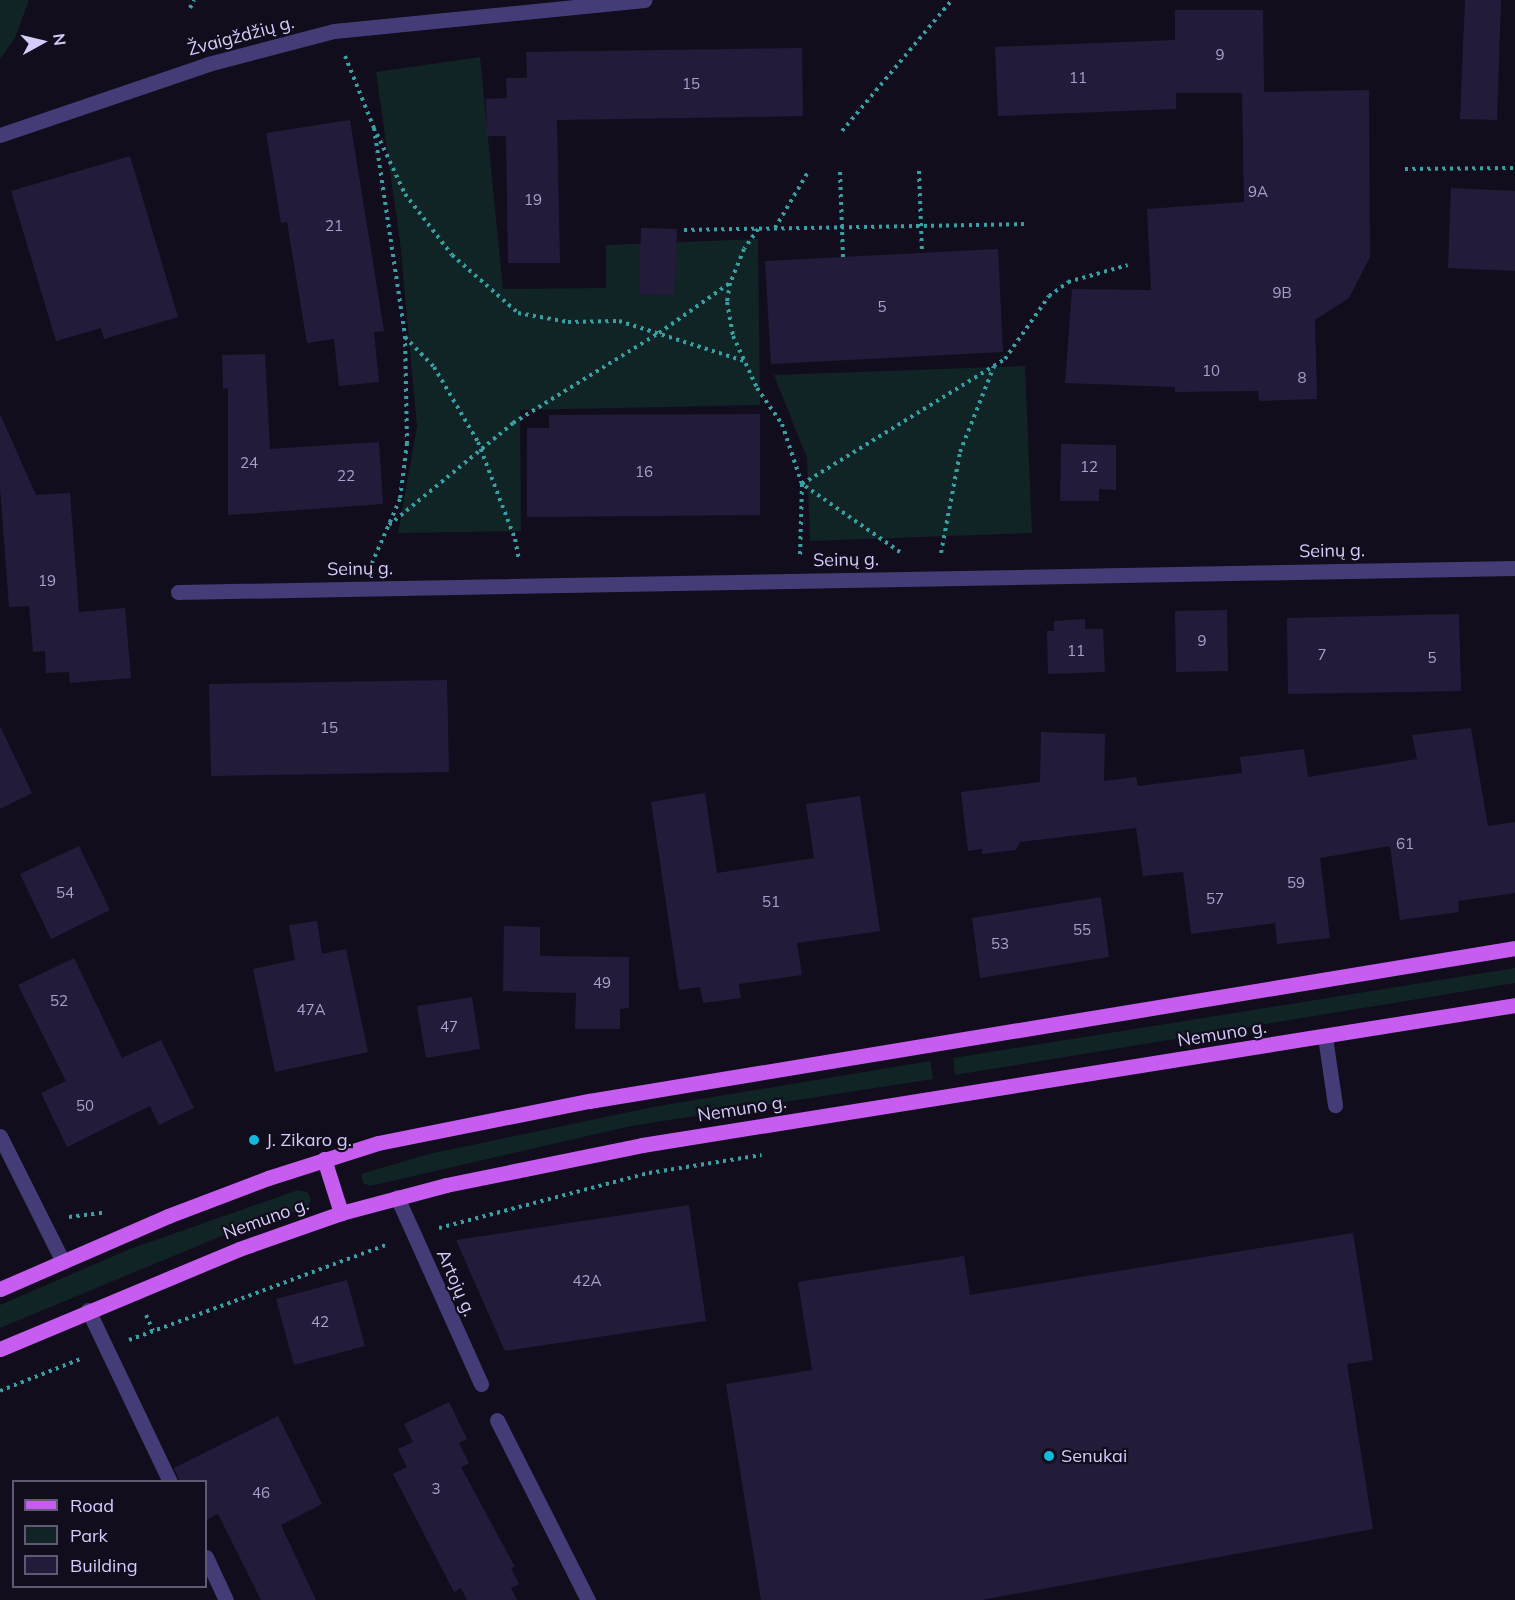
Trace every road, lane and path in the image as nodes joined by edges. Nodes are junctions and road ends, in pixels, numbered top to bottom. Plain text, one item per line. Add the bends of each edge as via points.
1 (194, 0) edge
2 (644, 0) edge
3 (952, 0) edge
4 (190, 8) dead end
5 (334, 31) junction
6 (374, 128) junction
7 (842, 131) dead end
8 (0, 135) edge
9 (1515, 168) edge
10 (1405, 169) dead end
11 (919, 171) dead end
12 (808, 172) dead end
13 (840, 172) dead end
14 (1024, 224) dead end
15 (921, 226) junction
16 (842, 227) junction
17 (775, 228) junction
18 (758, 229) junction
19 (684, 230) dead end
20 (922, 253) dead end
21 (843, 257) dead end
22 (1128, 266) dead end
23 (730, 283) junction
24 (659, 333) junction
25 (405, 336) junction
26 (744, 361) junction
27 (994, 366) junction
28 (481, 451) junction
29 (802, 484) junction
30 (388, 526) junction
31 (1515, 568) edge
32 (937, 578) junction
33 (799, 580) junction
34 (523, 585) junction
35 (361, 588) junction
36 (178, 591) dead end
37 (1515, 948) edge
38 (1515, 1005) edge
39 (1325, 1037) junction
40 (1335, 1105) dead end
41 (0, 1136) edge
42 (768, 1154) dead end
43 (324, 1159) junction
44 (397, 1197) junction
45 (341, 1213) junction
46 (414, 1235) junction
47 (62, 1260) junction
48 (0, 1289) edge
49 (88, 1310) junction
50 (153, 1331) dead end
51 (106, 1348) junction
52 (0, 1349) edge
53 (481, 1384) dead end
54 (0, 1391) edge
55 (497, 1420) dead end
56 (169, 1480) edge
57 (207, 1559) edge
58 (226, 1600) edge
59 (588, 1600) edge

1 - 4 path
2 - 5 street, Žvaigždžių g.
3 - 7 path
5 - 6 path
5 - 8 street, Žvaigždžių g. via 208,64
6 - 24 path via 405,194 452,255 518,313 568,322 619,321
6 - 25 path
9 - 10 path
11 - 15 path
12 - 17 path
13 - 16 path
14 - 15 path
15 - 16 path
15 - 20 path
16 - 17 path
16 - 21 path
17 - 18 path
18 - 19 path
18 - 23 path via 744,249
22 - 27 path via 1062,287 1049,296 1005,359
23 - 24 path
23 - 26 path via 727,302 733,336
24 - 26 path
24 - 28 path via 513,423
25 - 28 path via 434,366
25 - 30 path via 407,443 400,499
26 - 29 path via 782,424
27 - 29 path
27 - 32 path via 960,452
28 - 30 path
28 - 34 path via 515,539
29 - 32 path
29 - 33 path
30 - 35 path
31 - 32 street, Seinų g.
32 - 33 street, Seinų g.
33 - 34 street, Seinų g.
34 - 35 street, Seinų g.
35 - 36 street, Seinų g.
37 - 43 main road, Nemuno g. via 589,1101 378,1143
38 - 39 main road, Nemuno g.
39 - 40 street
39 - 44 main road, Nemuno g. via 642,1145
41 - 47 street
42 - 46 path via 649,1173
43 - 45 main road
43 - 47 main road, Nemuno g.
44 - 45 main road, Nemuno g.
44 - 46 street, Artojų g.
45 - 49 main road, Nemuno g.
46 - 50 path
46 - 53 street, Artojų g.
47 - 48 main road, Nemuno g.
49 - 51 street
49 - 52 main road, Nemuno g.
51 - 54 path
51 - 56 street
55 - 59 street
57 - 58 street

